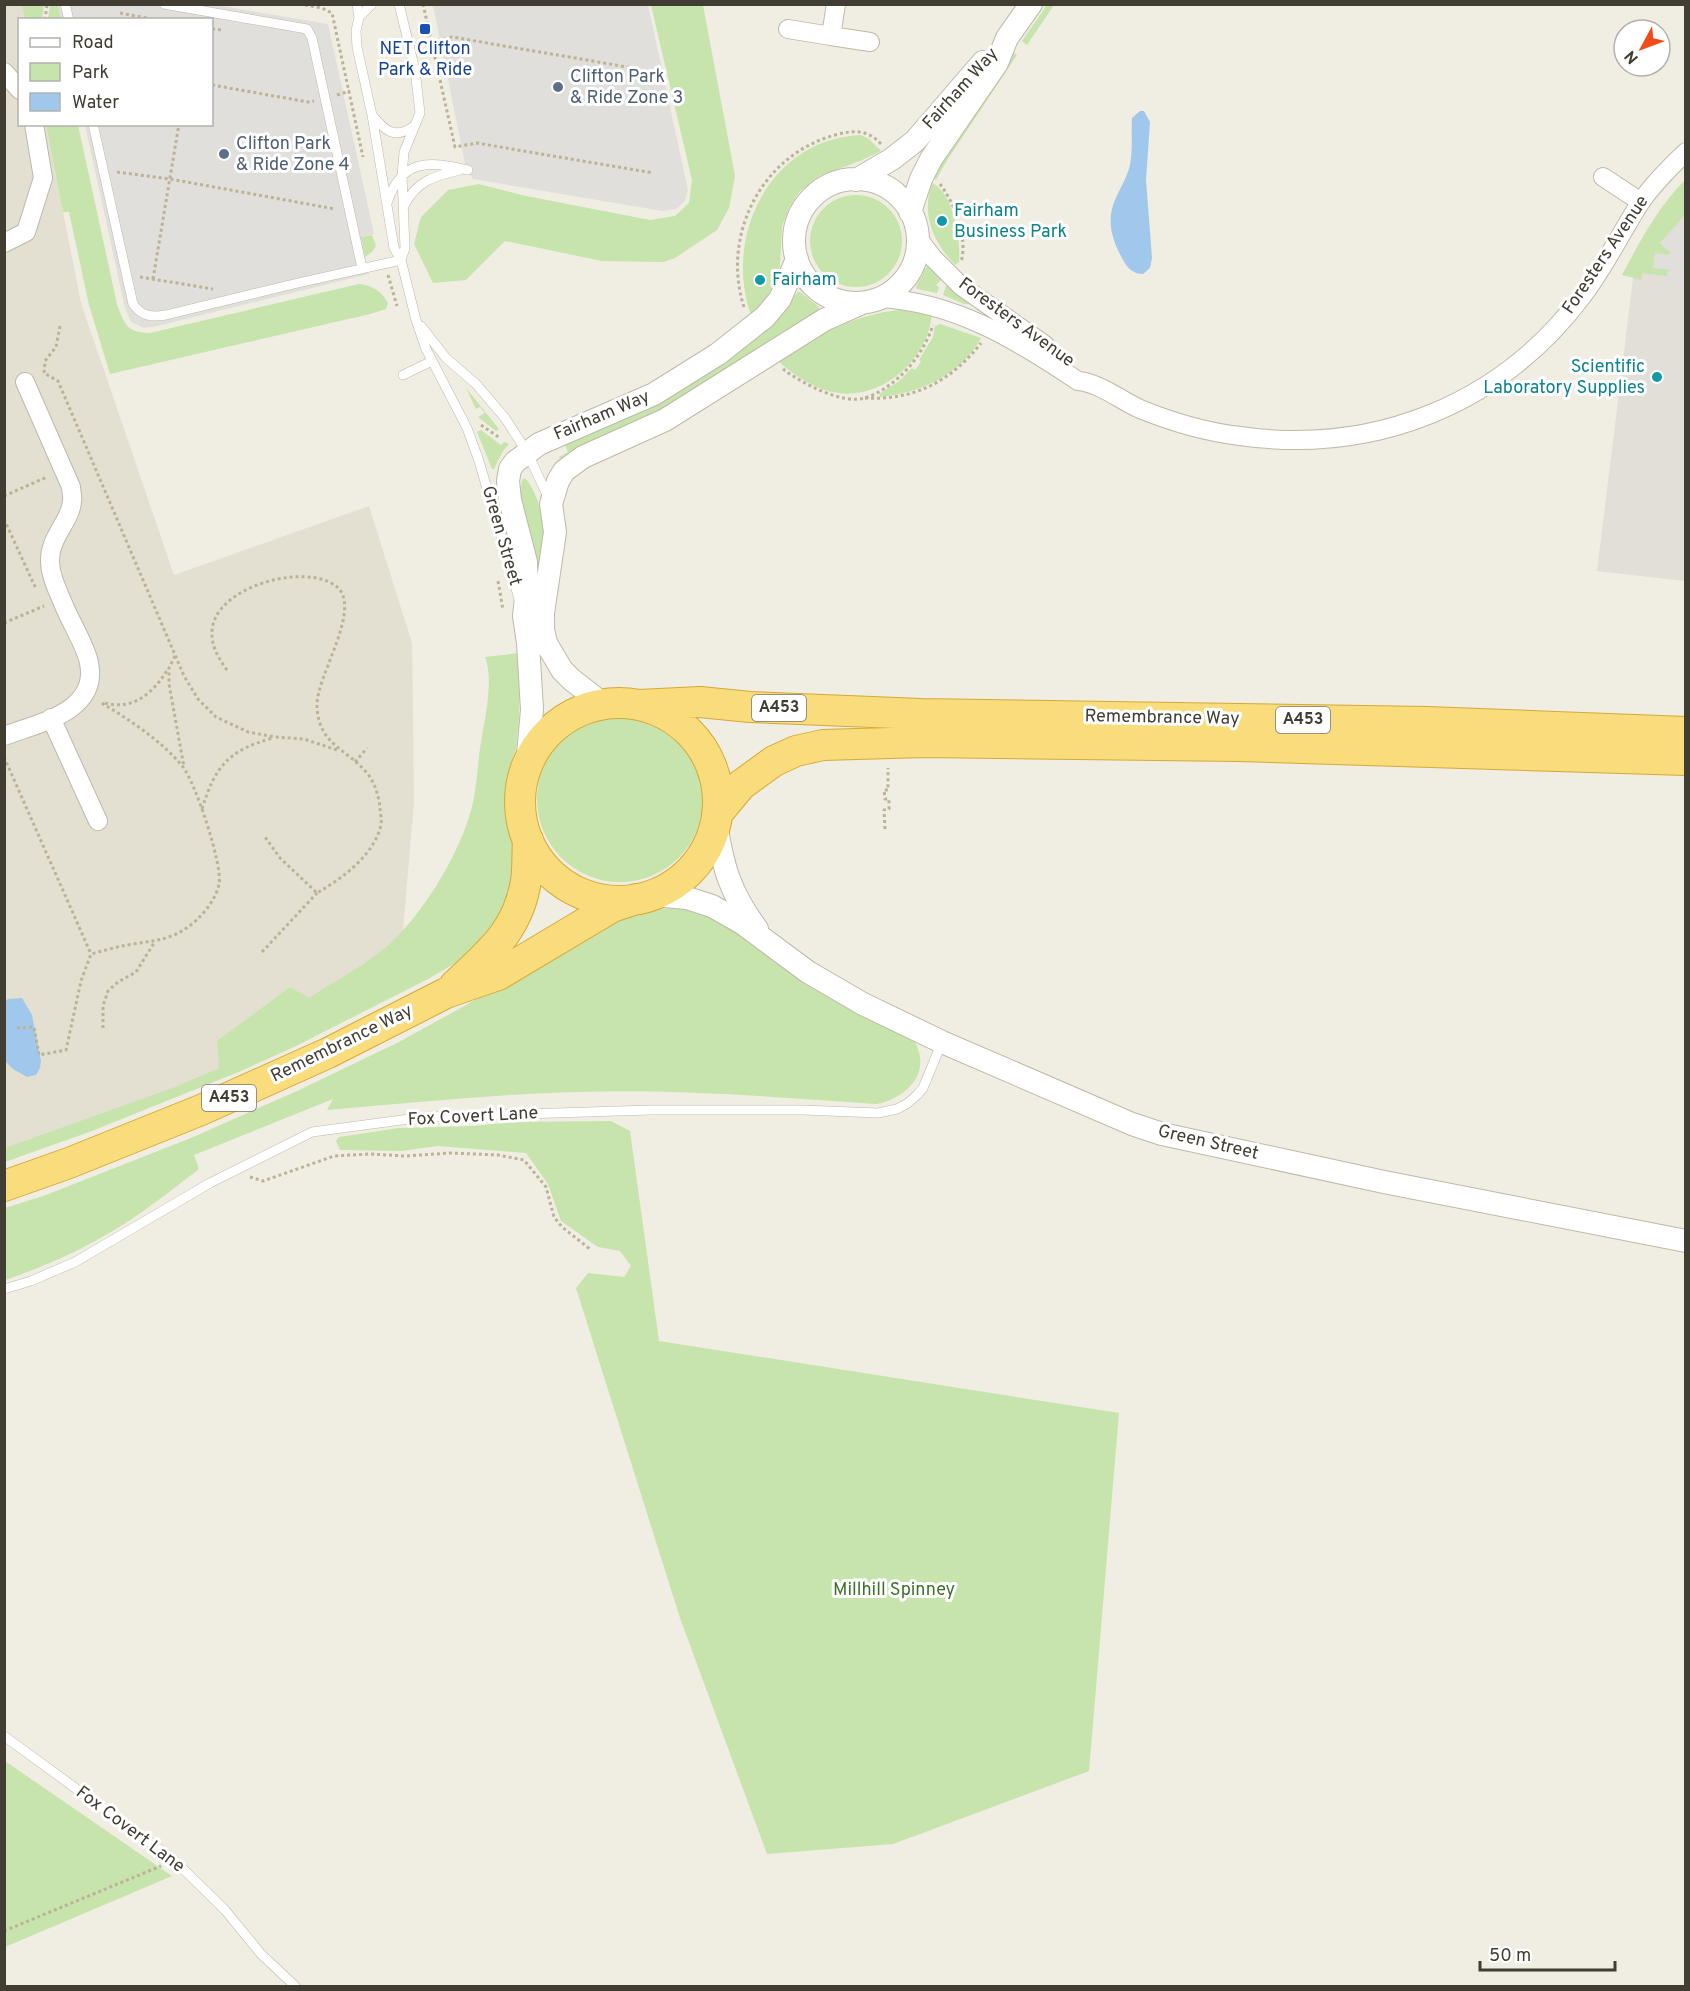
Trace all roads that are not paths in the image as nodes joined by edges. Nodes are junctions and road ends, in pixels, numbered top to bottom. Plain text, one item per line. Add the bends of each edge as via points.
1 (164, 4) edge
2 (357, 4) edge
3 (372, 4) edge
4 (836, 4) edge
5 (1031, 4) edge
6 (398, 5) edge
7 (359, 17) junction
8 (788, 29) dead end
9 (831, 36) junction
10 (1007, 38) junction
11 (870, 42) dead end
12 (4, 72) edge
13 (18, 88) edge
14 (372, 115) junction
15 (33, 126) edge
16 (93, 126) edge
17 (414, 126) junction
18 (1686, 152) edge
19 (402, 176) junction
20 (1603, 177) dead end
21 (856, 180) junction
22 (1641, 202) junction
23 (386, 206) junction
24 (403, 208) junction
25 (910, 212) junction
26 (917, 237) junction
27 (4, 243) edge
28 (796, 259) junction
29 (401, 260) junction
30 (362, 268) junction
31 (871, 301) junction
32 (416, 320) junction
33 (432, 361) junction
34 (403, 375) dead end
35 (26, 382) dead end
36 (1089, 382) junction
37 (527, 452) junction
38 (551, 504) junction
39 (524, 616) junction
40 (603, 704) junction
41 (639, 705) junction
42 (51, 718) junction
43 (1686, 732) edge
44 (4, 736) edge
45 (1686, 760) edge
46 (527, 765) junction
47 (716, 819) junction
48 (98, 821) dead end
49 (528, 840) junction
50 (645, 897) junction
51 (767, 942) junction
52 (446, 993) junction
53 (942, 1042) junction
54 (4, 1186) edge
55 (1686, 1241) edge
56 (4, 1289) edge
57 (4, 1736) edge
58 (295, 1986) edge

1 - 30 lane via 307,29
2 - 7 lane
3 - 7 lane
4 - 9 street
5 - 10 street, Fairham Way
6 - 17 lane via 420,102
7 - 14 lane via 357,47
8 - 9 street
9 - 11 street
10 - 21 street, Fairham Way via 915,141
10 - 25 street, Fairham Way via 997,63 922,175
12 - 13 street
14 - 17 lane via 391,132 406,132
14 - 23 lane
15 - 27 street via 43,178 26,232
16 - 30 lane via 126,277 138,311 153,317 166,315
17 - 19 lane via 404,152
18 - 22 street, Foresters Avenue
19 - 23 lane
19 - 24 lane
19 - 24 lane via 413,167 431,163 467,170 442,174 419,185
20 - 22 street
21 - 25 street via 881,185 903,201
21 - 28 street via 833,184 806,205 794,237
22 - 36 street, Foresters Avenue via 1583,296 1545,337 1479,389 1416,421 1371,433 1313,440 1241,437 1161,418
23 - 29 lane via 394,248
24 - 29 lane via 405,248
25 - 26 street
26 - 31 street via 908,273 893,291
26 - 36 street, Foresters Avenue via 974,296 1084,372
28 - 31 street via 808,281 827,296 844,302
28 - 37 street, Fairham Way via 780,299 751,329 718,354 654,394 554,436
29 - 30 lane
29 - 32 lane, Green Street
31 - 36 street, Foresters Avenue via 905,299 938,307 996,330 1078,381
31 - 38 street, Fairham Way via 824,320 665,420 571,464 558,481
32 - 33 lane, Green Street
32 - 37 lane, Green Street via 446,358 488,397
33 - 34 lane
33 - 39 lane, Green Street via 467,428 479,461
35 - 42 street via 71,487 69,512 57,534 50,561 53,580 89,663 88,682 93,698
37 - 38 lane, Green Street
37 - 39 street, Fairham Way via 510,469 508,481 526,562
38 - 40 street, Green Street via 555,532 543,613 546,643 572,680
39 - 46 street, Green Street via 532,710
40 - 41 highway
40 - 46 highway via 578,711 557,724 539,743
41 - 43 highway, Remembrance Way / A453 via 700,702 921,714 1415,722
41 - 47 highway via 666,715 690,733 707,757 717,785
42 - 44 street
42 - 48 street
45 - 47 highway, Remembrance Way / A453 via 1238,746 925,742 823,745 774,760 741,785
46 - 49 highway via 520,802
47 - 50 highway via 709,842 687,874
47 - 51 street, Green Street via 722,862 733,892
49 - 50 highway via 541,863 560,881 583,894 609,900
49 - 52 highway, Remembrance Way / A453 via 527,879 511,927
50 - 51 street, Green Street via 687,897 712,906
50 - 52 highway, Remembrance Way / A453 via 612,907 498,975
51 - 53 street, Green Street via 863,1004
52 - 54 highway, Remembrance Way / A453 via 328,1053 201,1110
53 - 55 street, Green Street via 1162,1134
53 - 56 lane, Fox Covert Lane via 917,1095 897,1109 878,1113 650,1110 424,1117 312,1132 210,1183 75,1262
57 - 58 lane, Fox Covert Lane via 174,1860

